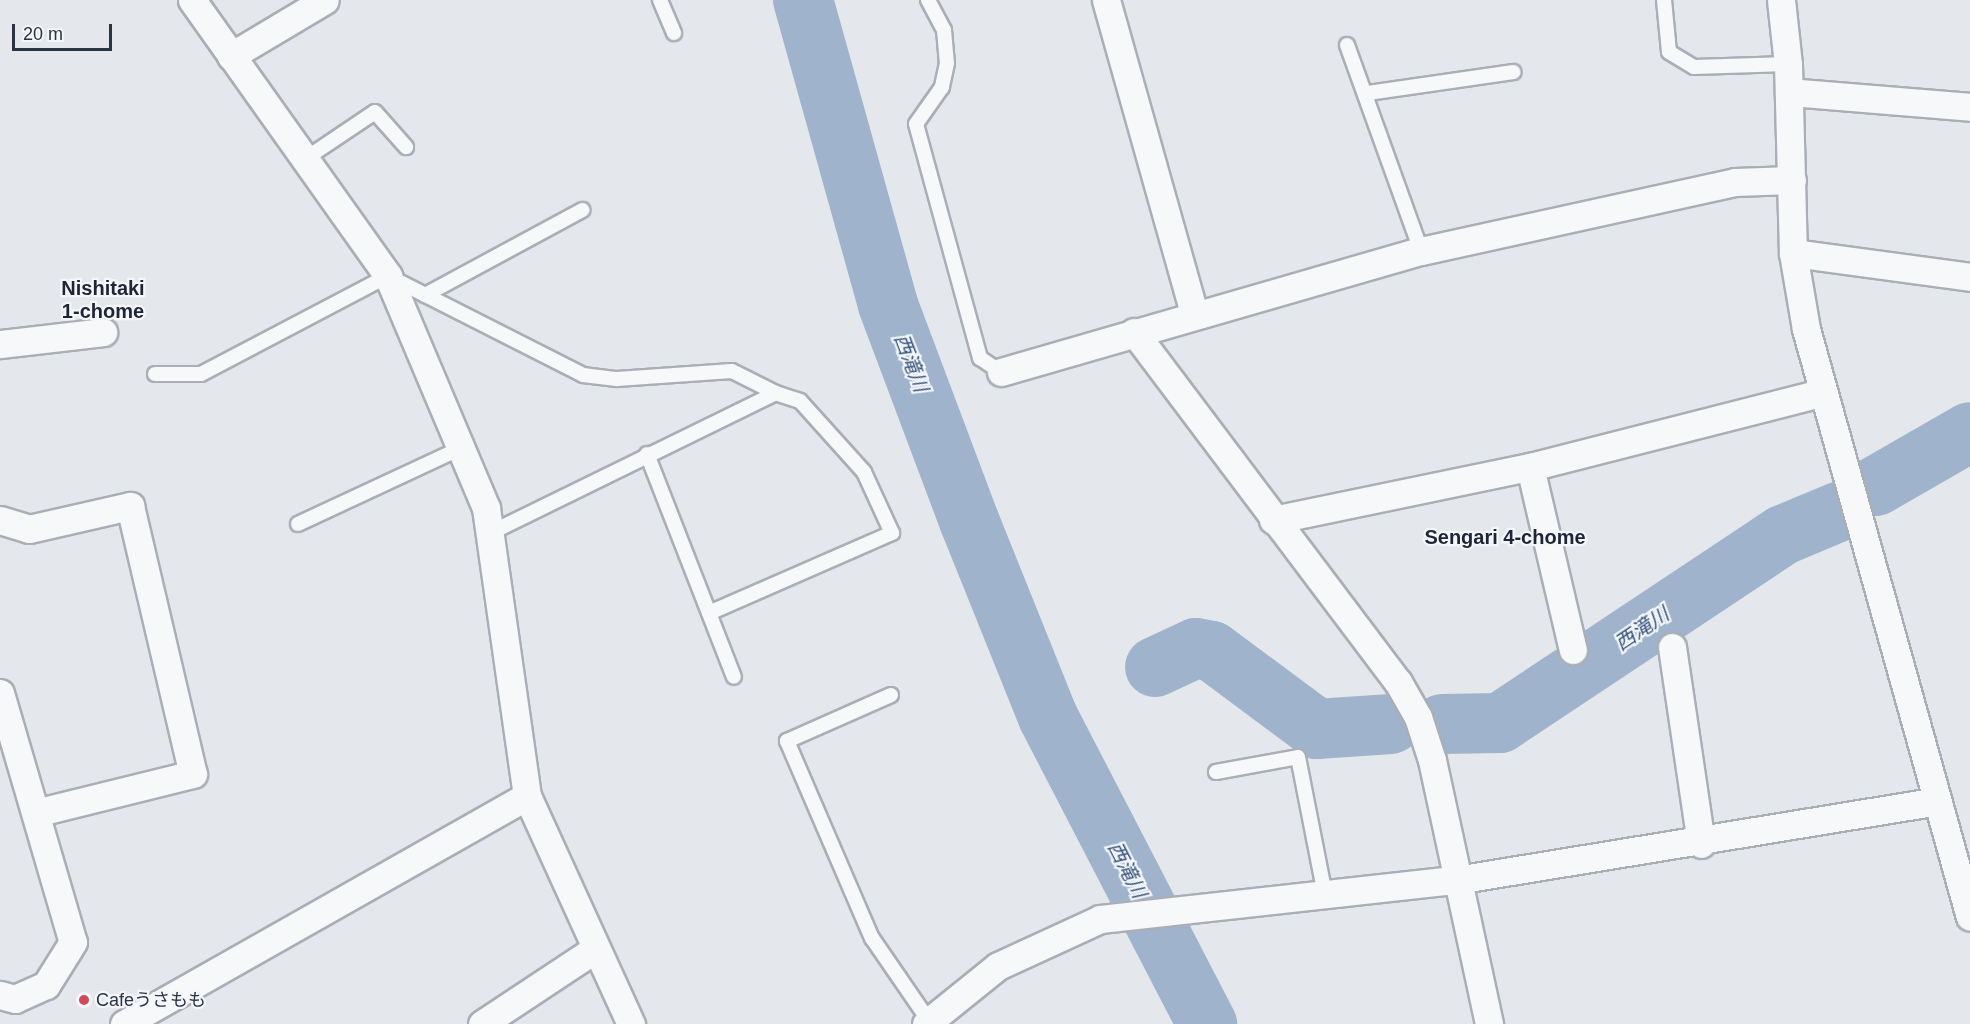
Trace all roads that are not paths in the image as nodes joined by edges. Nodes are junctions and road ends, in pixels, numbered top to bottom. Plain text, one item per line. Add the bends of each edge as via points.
1 (192, 0) edge
2 (325, 0) edge
3 (660, 0) edge
4 (928, 0) edge
5 (1106, 0) edge
6 (1664, 0) edge
7 (1780, 0) edge
8 (674, 33) dead end
9 (1347, 45) dead end
10 (231, 56) junction
11 (1788, 64) junction
12 (1513, 72) dead end
13 (1789, 92) junction
14 (1368, 93) junction
15 (1970, 107) edge
16 (406, 147) dead end
17 (305, 159) junction
18 (1792, 180) junction
19 (582, 210) dead end
20 (1421, 251) junction
21 (1793, 254) junction
22 (388, 276) junction
23 (1970, 277) edge
24 (425, 295) junction
25 (1194, 313) junction
26 (1134, 332) junction
27 (103, 333) dead end
28 (0, 344) edge
29 (1001, 372) joint
30 (155, 374) dead end
31 (776, 393) junction
32 (1821, 393) junction
33 (461, 448) junction
34 (647, 454) junction
35 (1530, 467) junction
36 (0, 520) edge
37 (1273, 520) junction
38 (298, 524) dead end
39 (490, 533) junction
40 (709, 613) junction
41 (1672, 647) dead end
42 (1573, 650) dead end
43 (734, 677) dead end
44 (891, 695) dead end
45 (2, 705) edge
46 (1216, 772) dead end
47 (527, 796) junction
48 (1938, 801) junction
49 (39, 812) junction
50 (1701, 844) junction
51 (1456, 880) junction
52 (1325, 895) junction
53 (1970, 918) edge
54 (594, 950) junction
55 (0, 995) edge
56 (929, 1023) edge
57 (123, 1024) edge
58 (482, 1024) edge
59 (631, 1024) edge
60 (1489, 1024) edge

1 - 10 street
2 - 10 street
3 - 8 lane
4 - 29 lane via 944,30 947,63 942,87 916,124 980,358
5 - 25 street
6 - 11 lane via 1669,52 1694,67
7 - 11 street
9 - 14 lane
10 - 17 street
11 - 13 street
12 - 14 lane
13 - 15 street
13 - 18 street
14 - 20 lane
16 - 17 lane via 375,112
17 - 22 street
18 - 20 street via 1735,182
18 - 21 street
19 - 24 lane
20 - 25 street
21 - 23 street
21 - 32 street
22 - 24 lane
22 - 30 lane via 201,374
22 - 33 street
24 - 31 lane via 583,375 617,379 732,371
25 - 26 street
26 - 29 street
26 - 37 street
27 - 28 street
31 - 34 lane
31 - 40 lane via 800,401 864,472 892,533
32 - 35 street
32 - 48 street
33 - 38 lane
33 - 39 street via 486,508
34 - 39 lane
34 - 40 lane
35 - 37 street
35 - 42 street
36 - 49 street via 29,529 130,506 193,774
37 - 51 street via 1398,682 1418,717 1432,760
39 - 47 street
40 - 43 lane
41 - 50 street
44 - 56 lane via 787,741 872,938
45 - 49 street
46 - 52 lane via 1298,758
47 - 54 street
47 - 57 street
48 - 50 street
48 - 53 street
49 - 55 street via 73,942 46,986 15,999
50 - 51 street
51 - 52 street
51 - 60 street
52 - 56 street via 1100,919 998,966
54 - 58 street
54 - 59 street

